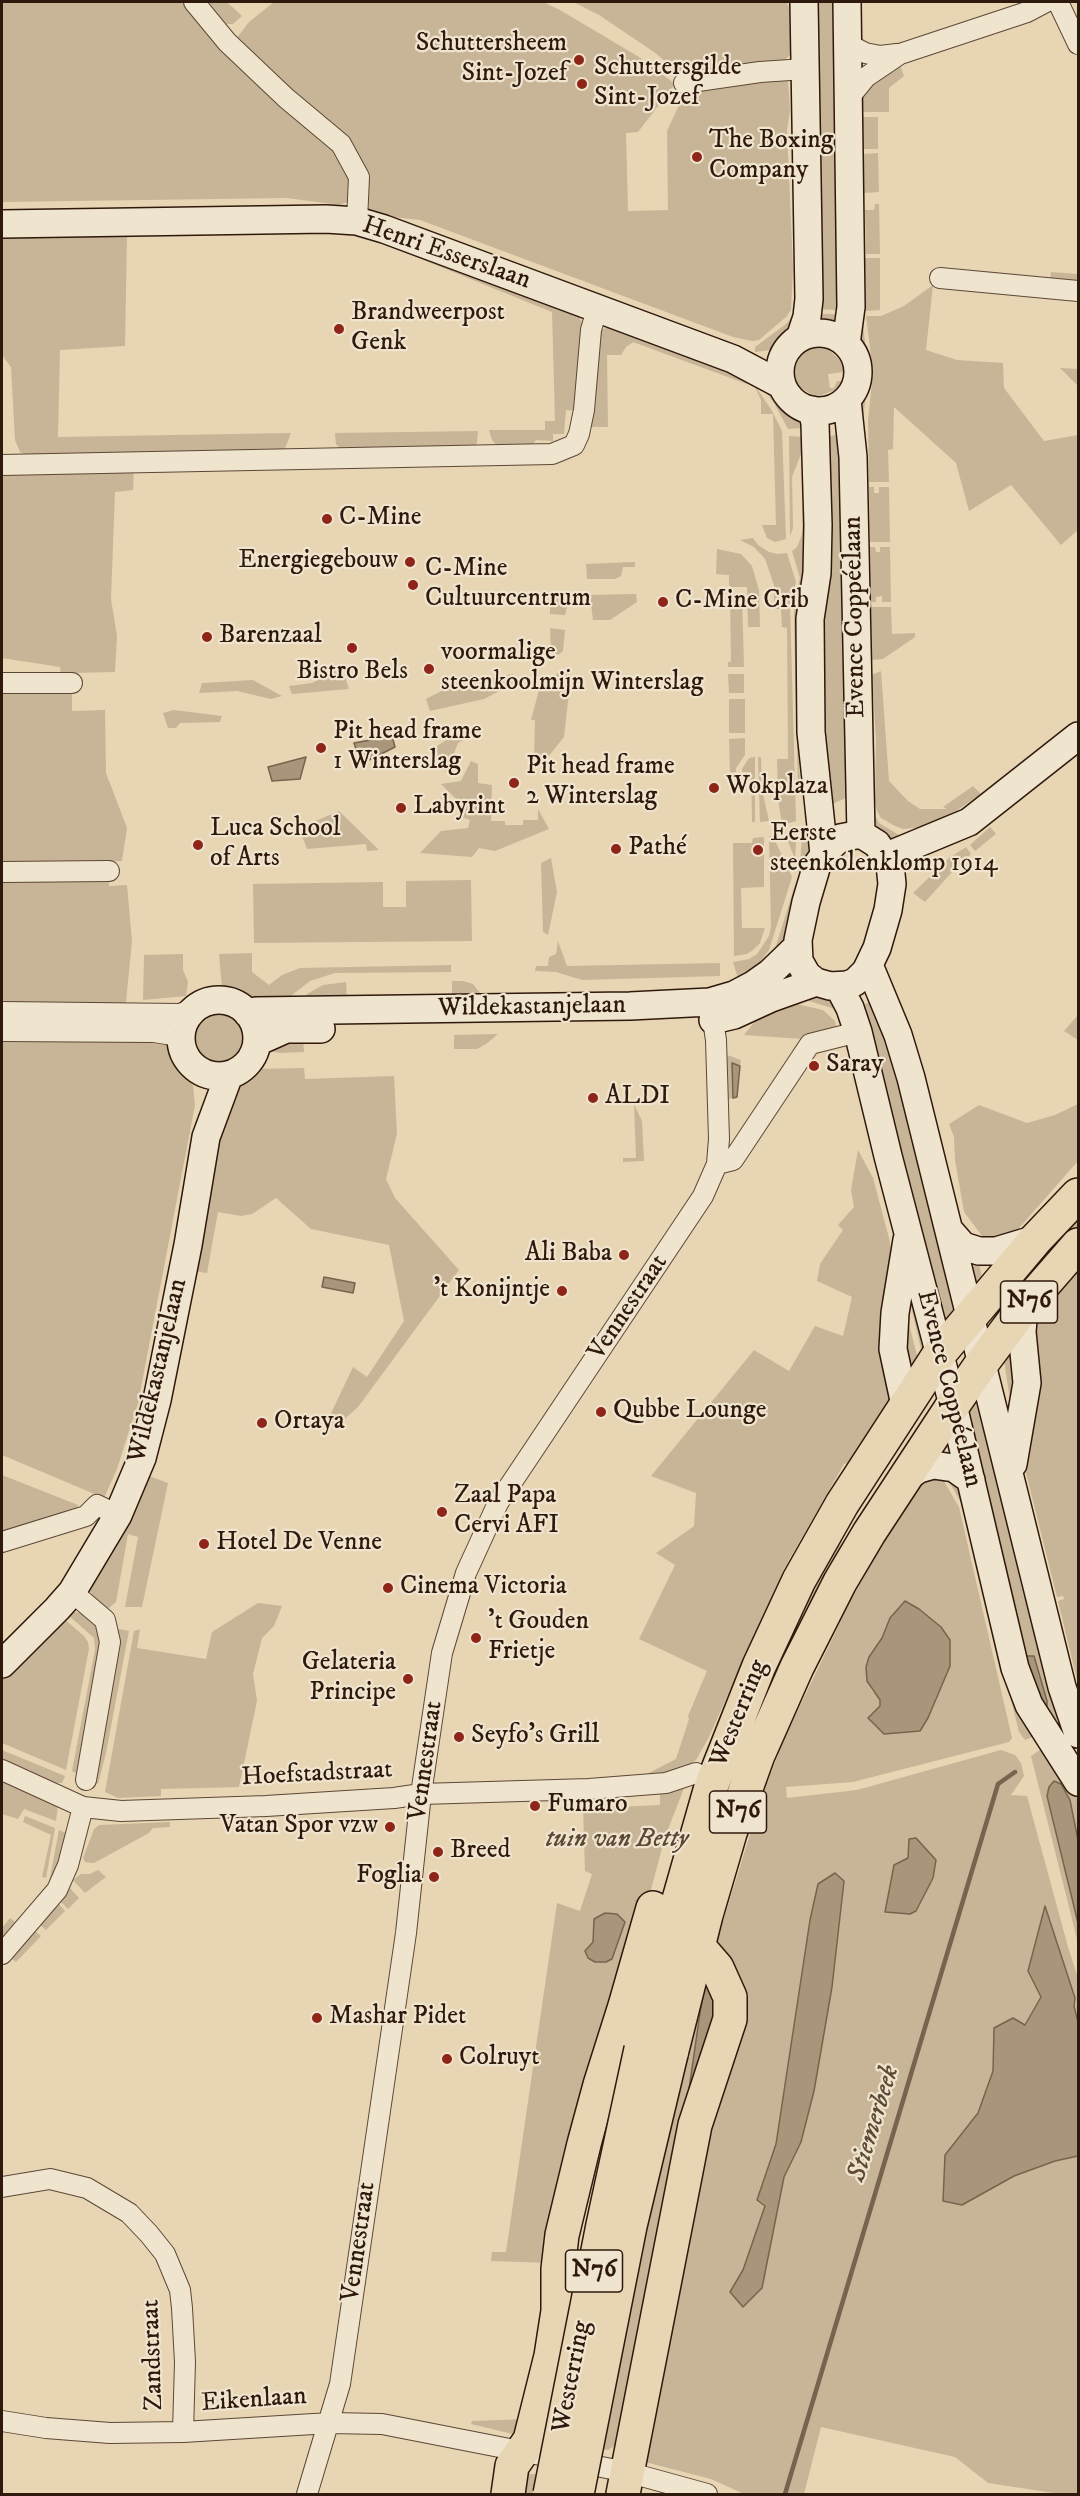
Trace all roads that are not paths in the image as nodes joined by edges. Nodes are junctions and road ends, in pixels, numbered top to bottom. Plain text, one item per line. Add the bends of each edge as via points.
1 (194, 2) edge
2 (804, 2) edge
3 (847, 2) edge
4 (1046, 2) edge
5 (1058, 2) edge
6 (848, 44) junction
7 (1078, 44) edge
8 (900, 54) junction
9 (805, 69) junction
10 (684, 84) dead end
11 (848, 99) junction
12 (357, 221) junction
13 (2, 224) edge
14 (940, 278) dead end
15 (1078, 291) edge
16 (597, 309) junction
17 (846, 344) junction
18 (793, 345) junction
19 (733, 359) junction
20 (782, 385) junction
21 (846, 400) junction
22 (812, 411) junction
23 (2, 465) edge
24 (2, 683) edge
25 (72, 683) dead end
26 (1078, 736) edge
27 (969, 822) junction
28 (861, 834) junction
29 (824, 854) junction
30 (887, 856) junction
31 (109, 871) dead end
32 (2, 872) edge
33 (892, 884) junction
34 (798, 946) junction
35 (870, 965) junction
36 (827, 984) junction
37 (195, 1008) junction
38 (712, 1011) junction
39 (2, 1012) edge
40 (248, 1014) junction
41 (2, 1031) edge
42 (858, 1032) junction
43 (181, 1040) junction
44 (257, 1042) junction
45 (198, 1069) junction
46 (229, 1075) junction
47 (206, 1137) junction
48 (717, 1164) junction
49 (1078, 1195) edge
50 (949, 1230) junction
51 (909, 1233) junction
52 (1036, 1239) junction
53 (1078, 1245) edge
54 (1024, 1307) junction
55 (970, 1315) junction
56 (940, 1353) junction
57 (982, 1363) junction
58 (905, 1405) junction
59 (953, 1405) junction
60 (904, 1479) junction
61 (971, 1480) junction
62 (1012, 1480) junction
63 (118, 1515) junction
64 (2, 1542) edge
65 (72, 1592) junction
66 (2, 1664) edge
67 (759, 1666) junction
68 (1078, 1734) edge
69 (2, 1770) edge
70 (696, 1773) junction
71 (86, 1780) dead end
72 (1078, 1782) edge
73 (422, 1794) junction
74 (83, 1807) junction
75 (698, 1946) junction
76 (2, 1954) edge
77 (656, 2051) junction
78 (2, 2187) edge
79 (2, 2421) edge
80 (330, 2422) junction
81 (183, 2432) junction
82 (524, 2451) junction
83 (625, 2483) edge
84 (307, 2494) edge
85 (508, 2494) edge
86 (550, 2494) edge
87 (577, 2494) edge
88 (707, 2494) edge

1 - 12 street via 227,42 341,144 359,177
2 - 9 street
3 - 6 street
4 - 8 street via 1027,12
5 - 7 street
6 - 8 street via 880,56
6 - 11 street
8 - 11 street via 866,77
9 - 10 street
9 - 18 street via 809,298 807,317
11 - 17 street via 851,307
12 - 13 street, Henri Esserslaan
12 - 16 street, Henri Esserslaan
14 - 15 street
16 - 19 street, Henri Esserslaan
16 - 23 street via 579,434 574,445 552,454
17 - 18 street via 824,333 812,334
17 - 21 street via 856,359 858,376
18 - 19 street, Henri Esserslaan via 761,357
18 - 20 street via 780,374
19 - 20 street, Henri Esserslaan
20 - 22 street via 793,402
21 - 22 street via 830,409
21 - 28 street, Evence Coppéelaan via 853,457
22 - 29 street, Evence Coppéelaan via 818,525 817,573 810,619 811,732
24 - 25 street
26 - 27 street
27 - 30 street
27 - 33 street via 951,845
28 - 29 street, Evence Coppéelaan via 840,838
28 - 30 street
29 - 34 street, Evence Coppéelaan via 808,889
30 - 33 street
31 - 32 street
33 - 35 street via 885,923
34 - 36 street, Evence Coppéelaan via 802,969
34 - 38 street, Wildekastanjelaan via 770,973
35 - 36 street via 855,982
35 - 50 street, Evence Coppéelaan via 904,1056
36 - 38 street, Wildekastanjelaan via 771,998 734,1015
36 - 42 street, Evence Coppéelaan
37 - 39 street via 180,1014
37 - 40 street via 208,1001 230,1001
37 - 43 street via 185,1021
38 - 40 street, Wildekastanjelaan via 630,1006
38 - 44 street, Wildekastanjelaan via 286,1029
38 - 48 street, Vennestraat
40 - 44 street via 256,1029
41 - 43 street via 154,1032
42 - 48 street via 810,1044 733,1160
42 - 51 street, Evence Coppéelaan
43 - 45 street, Wildekastanjelaan via 188,1060
44 - 46 street via 249,1063
45 - 46 street via 209,1075
45 - 47 street, Wildekastanjelaan
46 - 47 street, Wildekastanjelaan
47 - 63 street, Wildekastanjelaan via 157,1400 142,1458
48 - 73 street, Vennestraat via 704,1196 498,1503 466,1573 442,1653
49 - 52 highway, Westerring / N76
50 - 52 street via 963,1246 979,1251 996,1251
50 - 55 street, Evence Coppéelaan
51 - 56 street, Evence Coppéelaan
51 - 58 street via 893,1349
52 - 55 highway, Westerring / N76
53 - 54 highway, Westerring / N76
54 - 57 highway, Westerring / N76
54 - 62 street via 1027,1383
55 - 56 highway, Westerring / N76
55 - 57 street, Evence Coppéelaan
56 - 58 highway, Westerring / N76
56 - 59 street, Evence Coppéelaan
57 - 59 highway, Westerring / N76
57 - 62 street, Evence Coppéelaan
58 - 67 highway, Westerring / N76 via 799,1580
59 - 60 highway, Westerring / N76
59 - 61 street, Evence Coppéelaan
60 - 61 street via 933,1465 954,1468
60 - 75 highway, Westerring / N76 via 840,1582 766,1736 730,1833
61 - 72 street, Evence Coppéelaan via 1021,1687 1038,1722
62 - 68 street, Evence Coppéelaan via 1062,1687
63 - 64 street via 97,1505 86,1516
63 - 65 street, Wildekastanjelaan
65 - 66 street, Wildekastanjelaan
65 - 71 street via 105,1620 110,1642
67 - 70 highway via 736,1697
67 - 77 highway, Westerring / N76 via 711,1787 690,1854
69 - 74 street, Hoefstadstraat
70 - 73 street, Hoefstadstraat via 666,1783 490,1794
70 - 82 highway via 679,1817 592,2115 562,2235 551,2356
73 - 74 street, Hoefstadstraat via 243,1807 121,1811
73 - 80 street, Vennestraat via 406,1934 340,2384
74 - 76 street via 68,1865 57,1890
75 - 77 highway, Westerring / N76
75 - 83 highway via 717,1968 730,1997 730,2019 695,2125
77 - 86 highway, Westerring / N76, bridge via 603,2225
77 - 87 highway, Westerring / N76, bridge via 630,2226
78 - 81 street, Zandstraat via 50,2179 87,2188 129,2213 165,2254 180,2290 182,2308
79 - 81 street, Eikenlaan via 110,2433
80 - 81 street, Eikenlaan
80 - 82 street, Eikenlaan via 382,2424
80 - 84 street, Vennestraat
82 - 83 street, Eikenlaan
82 - 85 highway via 512,2466
83 - 88 street, Eikenlaan

